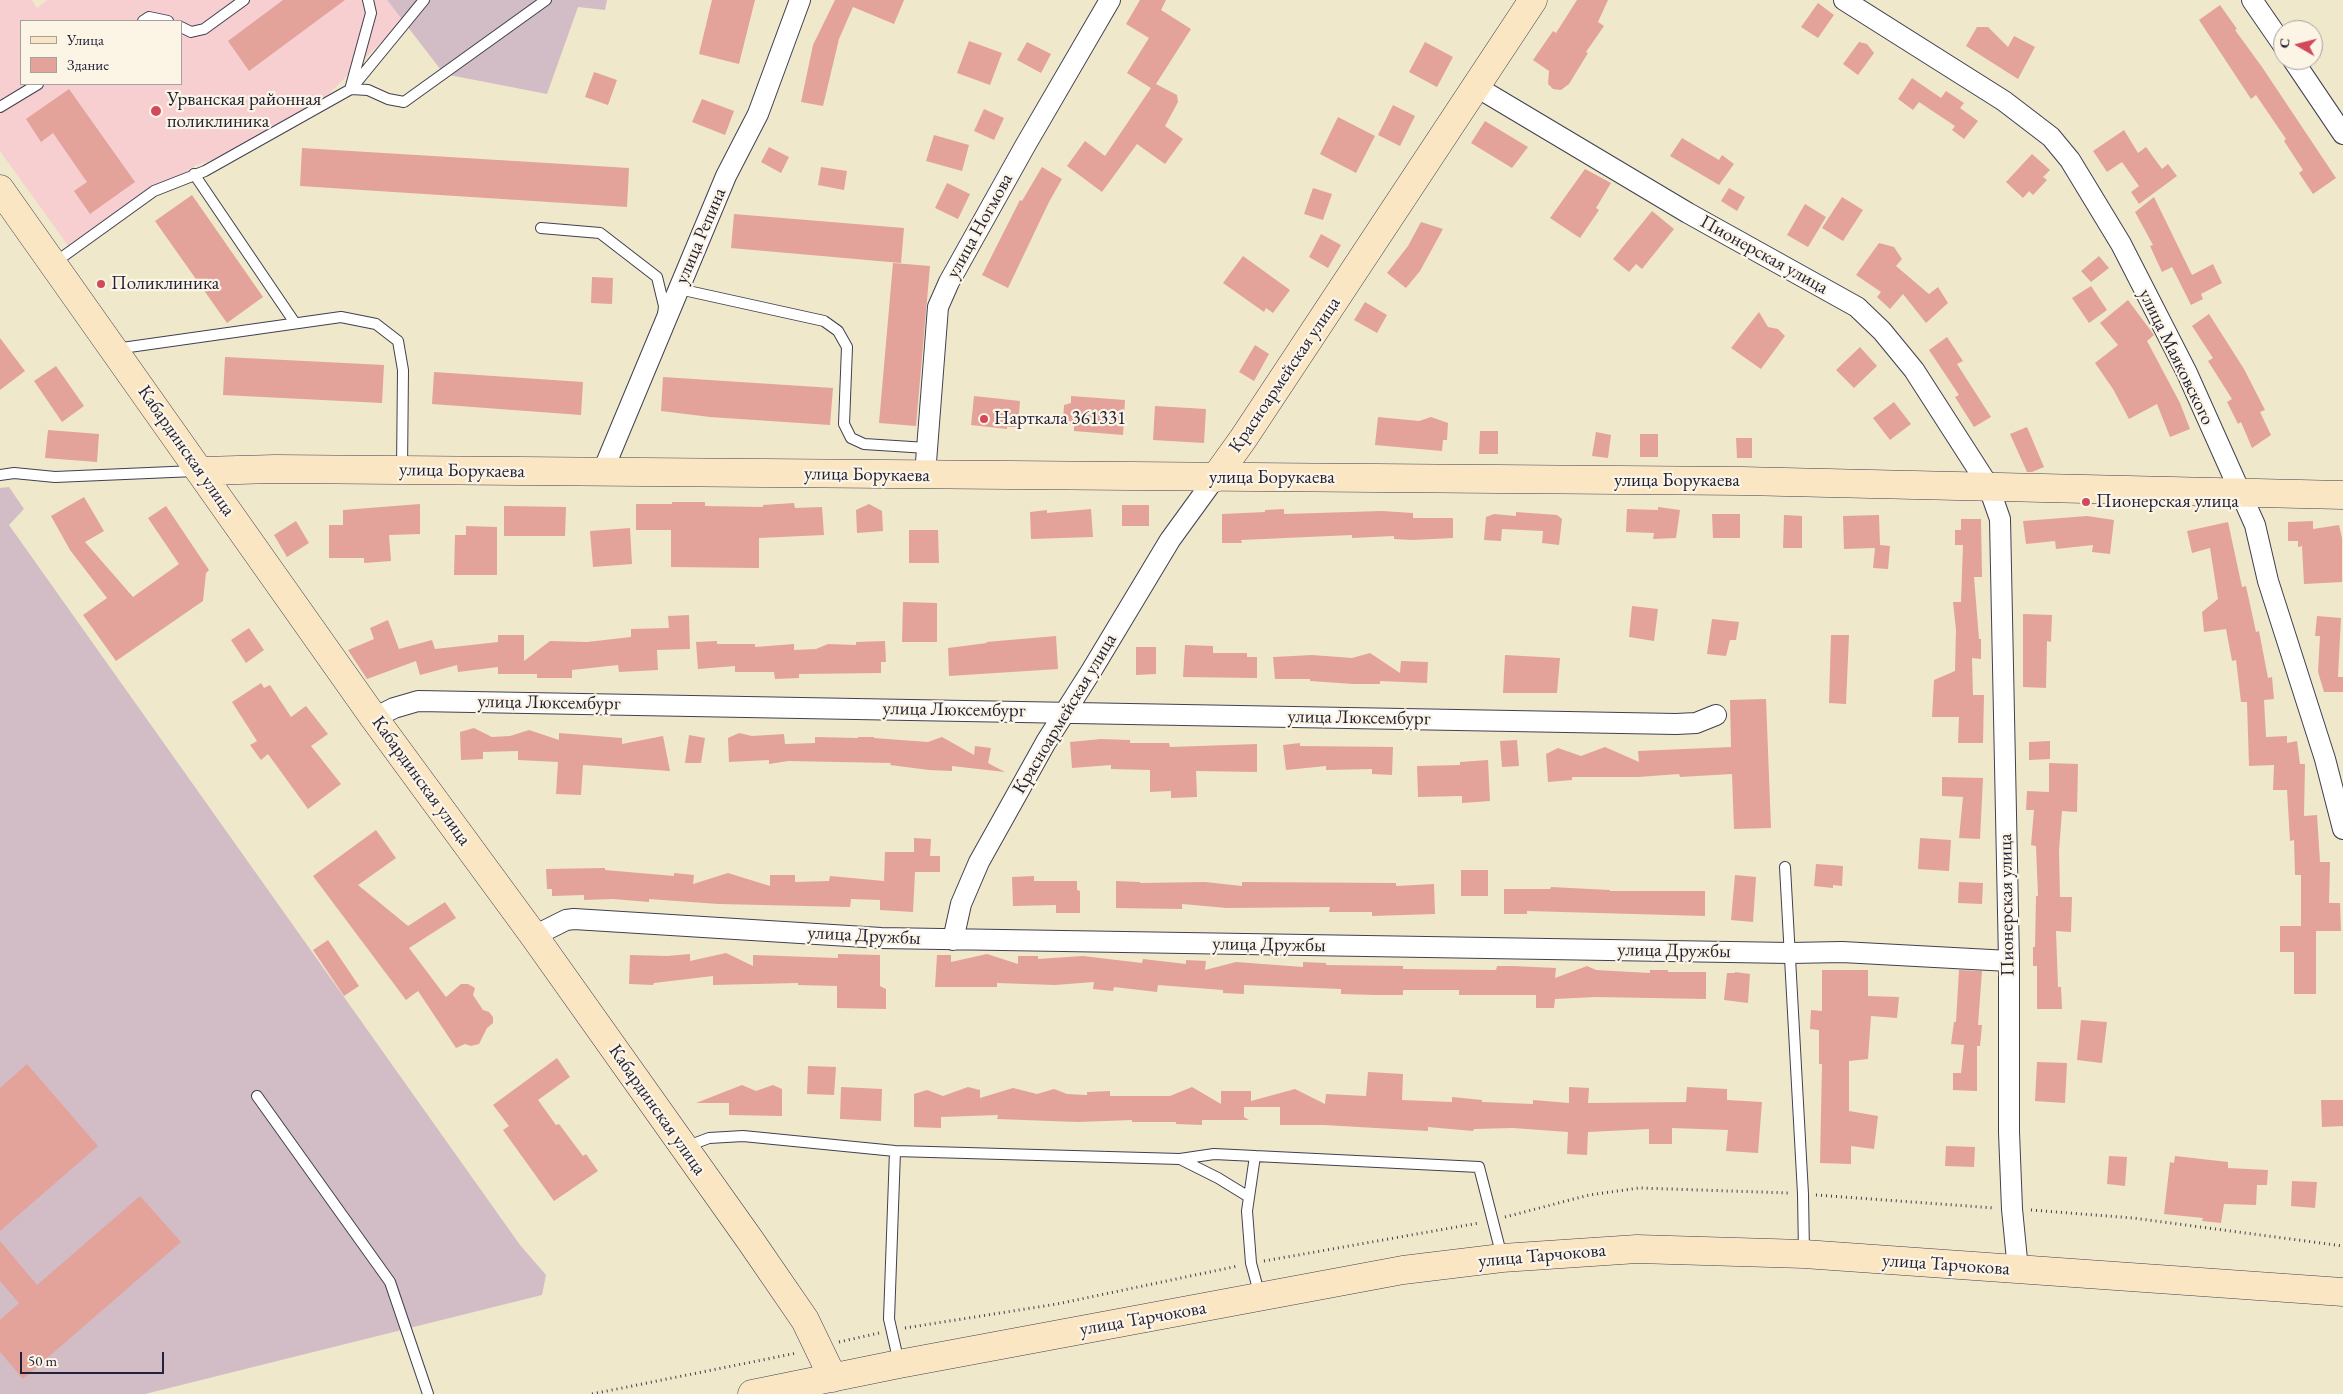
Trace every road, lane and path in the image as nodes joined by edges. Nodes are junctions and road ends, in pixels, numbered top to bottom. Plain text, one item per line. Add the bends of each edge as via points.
1 (244, 0) edge
2 (368, 0) edge
3 (424, 0) edge
4 (546, 0) edge
5 (800, 0) edge
6 (1110, 0) edge
7 (1533, 0) edge
8 (1844, 0) edge
9 (2252, 0) edge
10 (144, 20) edge
11 (163, 20) edge
12 (182, 28) edge
13 (2273, 30) edge
14 (2300, 70) edge
15 (36, 85) edge
16 (1475, 86) junction
17 (351, 89) junction
18 (0, 107) edge
19 (2343, 134) edge
20 (194, 174) junction
21 (0, 189) edge
22 (541, 228) dead end
23 (53, 264) junction
24 (679, 289) junction
25 (295, 323) junction
26 (662, 331) junction
27 (114, 350) junction
28 (926, 448) junction
29 (201, 471) junction
30 (402, 471) junction
31 (602, 473) junction
32 (0, 475) edge
33 (925, 475) junction
34 (1215, 478) junction
35 (1988, 485) junction
36 (2242, 493) junction
37 (2343, 495) edge
38 (1064, 711) junction
39 (1716, 715) dead end
40 (374, 718) junction
41 (2343, 829) edge
42 (1785, 867) dead end
43 (534, 936) junction
44 (953, 940) junction
45 (1790, 953) junction
46 (2009, 961) junction
47 (257, 1096) dead end
48 (684, 1147) junction
49 (895, 1151) junction
50 (1255, 1156) junction
51 (1180, 1159) junction
52 (1249, 1197) junction
53 (1804, 1254) junction
54 (1502, 1258) junction
55 (2018, 1270) junction
56 (2343, 1292) edge
57 (1260, 1297) junction
58 (899, 1364) junction
59 (833, 1378) junction
60 (428, 1394) edge
61 (752, 1394) edge

1 - 12 lane via 204,29 191,32
2 - 17 lane via 371,13
3 - 17 lane
4 - 17 lane via 404,102 368,90
5 - 24 street, улица Репина via 758,114 726,176
6 - 28 street, улица Ногмова via 1024,146 938,307
7 - 16 main road, Красноармейская улица
8 - 36 street, улица Маяковского via 2004,101 2051,137 2070,160 2121,244 2187,374
9 - 13 street
10 - 11 lane via 149,17
14 - 19 street
15 - 18 lane
16 - 34 main road, Красноармейская улица via 1244,439
16 - 35 street, Пионерская улица via 1688,213 1857,307 1914,370
17 - 20 lane via 205,171
20 - 23 lane via 154,191
20 - 25 lane
21 - 23 main road, Кабардинская улица
22 - 26 lane via 600,233 657,277 664,306
23 - 27 main road, Кабардинская улица
24 - 26 street, улица Репина
24 - 28 lane via 824,321 838,331 847,347 844,424 851,438 864,444
25 - 27 lane
25 - 30 lane via 341,317 376,324 398,341 403,370
26 - 31 street, улица Репина
27 - 29 main road, Кабардинская улица
28 - 33 street, улица Ногмова
29 - 30 main road, улица Борукаева
29 - 32 lane via 55,477 14,473
29 - 40 main road, Кабардинская улица
30 - 31 main road, улица Борукаева
31 - 33 main road, улица Борукаева
33 - 34 main road, улица Борукаева
34 - 35 main road, улица Борукаева
34 - 38 street, Красноармейская улица via 1170,540 1090,674
35 - 36 main road, улица Борукаева
35 - 46 street, Пионерская улица via 2000,519
36 - 37 main road, улица Борукаева
36 - 41 street, улица Маяковского via 2255,525 2268,581 2325,759
38 - 39 street, улица Люксембург via 1676,724 1696,723
38 - 40 street, улица Люксембург via 418,701
38 - 44 street, Красноармейская улица via 979,862 960,904
40 - 43 main road, Кабардинская улица
42 - 45 lane
43 - 44 street, улица Дружбы via 574,919
43 - 48 main road, Кабардинская улица
44 - 45 street, улица Дружбы
45 - 46 street, улица Дружбы via 1842,952
45 - 53 lane via 1804,1194
46 - 55 street, Пионерская улица via 2009,1132
47 - 60 lane via 390,1282
48 - 49 lane via 709,1138 743,1136
48 - 59 main road, Кабардинская улица via 805,1320
49 - 51 lane
49 - 58 lane via 889,1319
50 - 51 lane via 1214,1154
50 - 52 lane
50 - 54 lane via 1479,1166
51 - 52 lane
52 - 57 lane via 1251,1263
53 - 54 main road, улица Тарчокова via 1637,1249
53 - 55 main road, улица Тарчокова
54 - 57 main road, улица Тарчокова via 1403,1270
55 - 56 main road, улица Тарчокова
57 - 58 main road, улица Тарчокова
58 - 59 main road, улица Тарчокова
59 - 61 main road, улица Тарчокова

